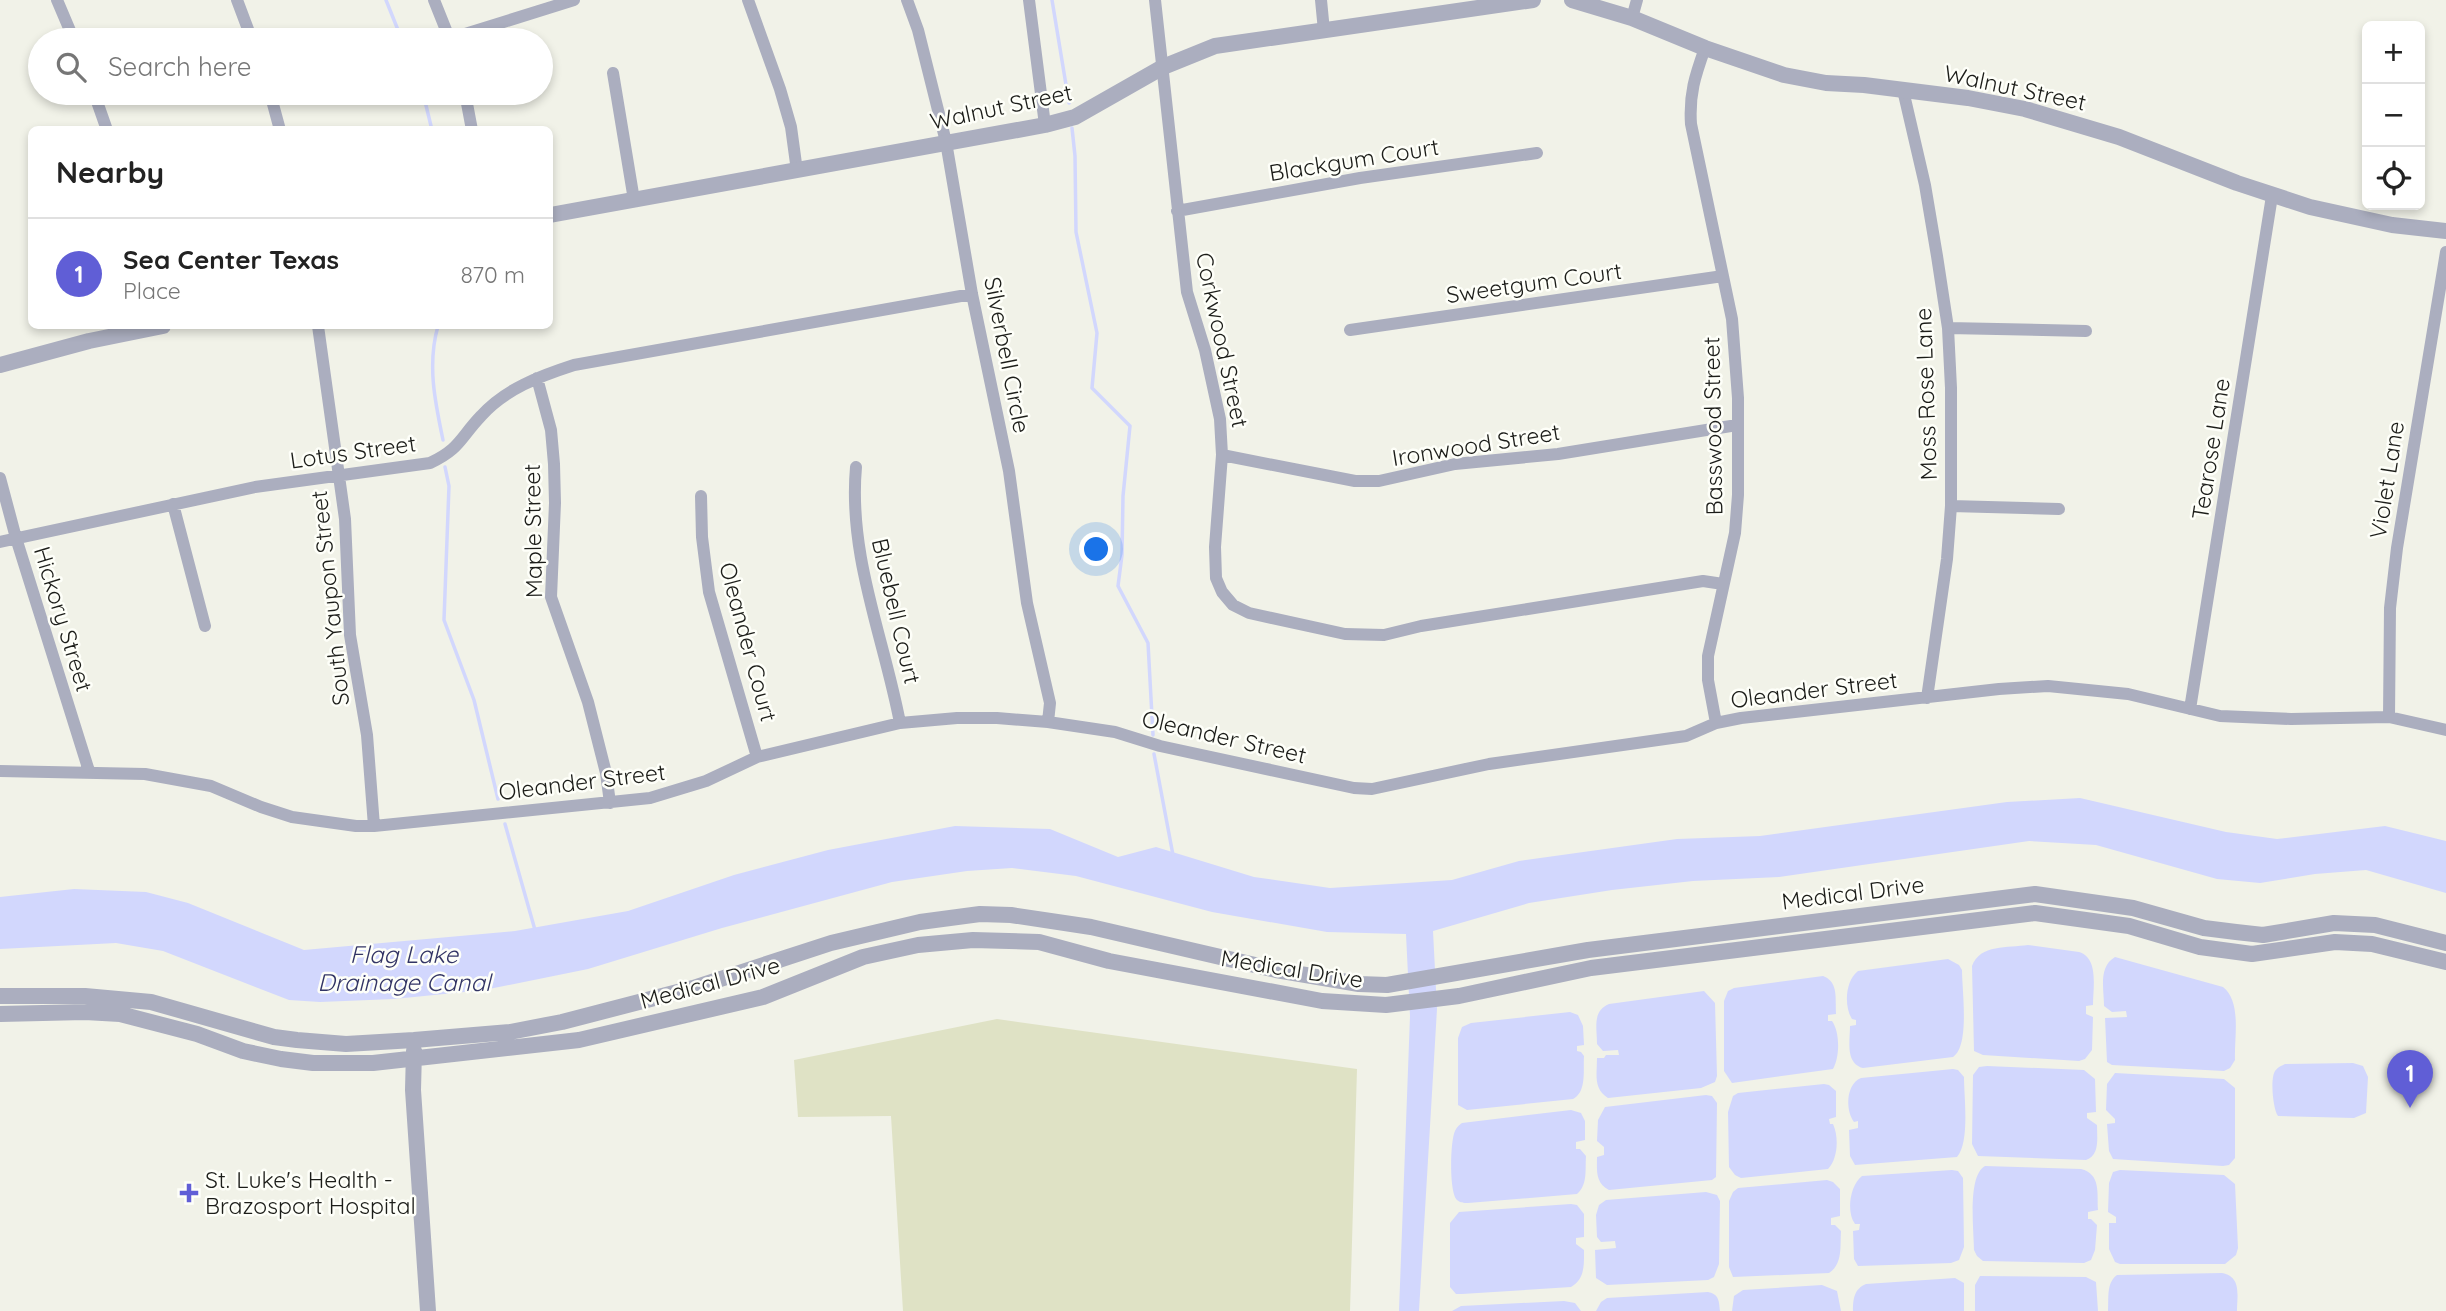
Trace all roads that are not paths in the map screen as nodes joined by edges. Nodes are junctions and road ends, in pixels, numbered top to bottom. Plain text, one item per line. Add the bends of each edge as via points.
1 (57, 0) edge
2 (237, 0) edge
3 (435, 0) edge
4 (574, 0) edge
5 (748, 0) edge
6 (907, 0) edge
7 (1029, 0) edge
8 (1154, 0) edge
9 (1321, 0) edge
10 (1533, 0) edge
11 (1572, 0) edge
12 (1636, 0) edge
13 (1477, 5) edge
14 (1632, 18) junction
15 (69, 28) edge
16 (248, 28) edge
17 (446, 28) edge
18 (485, 28) edge
19 (1324, 31) junction
20 (1705, 48) junction
21 (1163, 67) junction
22 (613, 73) dead end
23 (1903, 90) junction
24 (98, 105) edge
25 (273, 105) edge
26 (467, 105) edge
27 (1045, 125) junction
28 (106, 126) edge
29 (279, 126) edge
30 (471, 126) edge
31 (946, 142) junction
32 (1537, 153) dead end
33 (797, 171) junction
34 (2272, 196) junction
35 (634, 200) junction
36 (1177, 211) junction
37 (553, 214) edge
38 (2446, 230) edge
39 (2446, 252) edge
40 (1723, 276) junction
41 (972, 294) junction
42 (1948, 328) junction
43 (143, 329) edge
44 (318, 329) edge
45 (1350, 330) dead end
46 (2086, 331) dead end
47 (0, 365) edge
48 (537, 378) junction
49 (1737, 425) junction
50 (1222, 455) junction
51 (856, 467) dead end
52 (338, 476) junction
53 (0, 478) edge
54 (701, 495) dead end
55 (173, 504) junction
56 (1951, 506) junction
57 (2059, 509) dead end
58 (16, 538) junction
59 (0, 542) edge
60 (1723, 584) junction
61 (205, 626) dead end
62 (1927, 698) junction
63 (2190, 709) junction
64 (2389, 717) junction
65 (1048, 722) junction
66 (900, 723) junction
67 (1716, 723) junction
68 (2446, 730) edge
69 (757, 757) junction
70 (0, 771) edge
71 (89, 771) junction
72 (610, 803) junction
73 (374, 826) junction
74 (2249, 934) junction
75 (2427, 939) junction
76 (2446, 943) edge
77 (2252, 954) junction
78 (2422, 957) junction
79 (2446, 962) edge
80 (1460, 974) junction
81 (1465, 995) junction
82 (0, 996) edge
83 (0, 1014) edge
84 (414, 1040) junction
85 (414, 1060) junction
86 (428, 1311) edge

1 - 15 street
2 - 16 street
3 - 17 street
4 - 18 street
5 - 33 street via 787,114
6 - 31 street, Silverbell Circle
7 - 27 street
8 - 21 street, Corkwood Street
9 - 19 street
10 - 13 street, Walnut Street
11 - 14 street, Walnut Street
12 - 14 street
13 - 19 street, Walnut Street
14 - 20 street, Walnut Street
19 - 21 street, Walnut Street via 1215,46
20 - 23 street, Walnut Street via 1783,75
20 - 40 street, Basswood Street via 1693,81 1691,124
21 - 27 street, Walnut Street via 1075,117
21 - 36 street, Corkwood Street
22 - 35 street
23 - 34 street, Walnut Street via 2025,109 2081,125
23 - 42 street, Moss Rose Lane via 1925,185
24 - 28 street
25 - 29 street
26 - 30 street
27 - 31 street, Walnut Street
31 - 33 street, Walnut Street
31 - 41 street, Silverbell Circle
32 - 36 street, Blackgum Court
33 - 35 street, Walnut Street
34 - 38 street, Walnut Street via 2392,225
34 - 63 street, Tearose Lane
35 - 37 street, Walnut Street
36 - 50 street, Corkwood Street via 1187,292 1212,377
39 - 64 street, Violet Lane via 2390,608
40 - 45 street, Sweetgum Court
40 - 49 street, Basswood Street via 1732,320
41 - 48 street, Lotus Street via 575,365
41 - 65 street, Silverbell Circle via 1009,471 1027,603 1050,703
42 - 46 street
42 - 56 street, Moss Rose Lane
43 - 47 street
44 - 52 street, South Yaupon Street
48 - 52 street, Lotus Street via 506,393 481,415 455,450 439,459
48 - 72 street, Maple Street via 551,430 554,464 551,597 588,702
49 - 50 street, Ironwood Street via 1558,454 1455,464 1379,481 1355,481
49 - 60 street, Basswood Street via 1735,533
50 - 60 street, Corkwood Street via 1216,578 1233,605 1249,613 1345,634 1384,635 1703,581
51 - 66 street, Bluebell Court via 858,549
52 - 55 street, Lotus Street
52 - 73 street, South Yaupon Street
53 - 58 street, Hickory Street
54 - 69 street, Oleander Court via 709,592
55 - 58 street, Lotus Street
55 - 61 street
56 - 57 street
56 - 62 street, Moss Rose Lane
58 - 59 street, Lotus Street
58 - 71 street, Hickory Street
60 - 67 street, Basswood Street via 1708,656
62 - 63 street, Oleander Street via 2048,687 2128,694
62 - 67 street, Oleander Street
63 - 64 street, Oleander Street via 2256,719
64 - 68 street, Oleander Street
65 - 66 street, Oleander Street via 957,718
65 - 67 street, Oleander Street via 1115,732 1160,746 1372,789 1489,764 1686,736
66 - 69 street, Oleander Street
69 - 72 street, Oleander Street via 688,788
70 - 71 street, Oleander Street
71 - 73 street, Oleander Street via 184,779 292,817
72 - 73 street, Oleander Street
74 - 75 street, Medical Drive via 2334,923 2375,925
74 - 77 street
74 - 80 street, Medical Drive via 2204,928 2133,908 2035,894 1688,936
75 - 76 street, Medical Drive
75 - 78 street
77 - 78 street, Medical Drive via 2334,942 2372,944
77 - 81 street, Medical Drive via 2200,947 2129,926 2035,913 1591,968
78 - 79 street, Medical Drive
80 - 81 street
80 - 84 street, Medical Drive via 1396,984 1359,984 1276,970 1090,927 980,914 919,922 831,943 693,988 562,1022 510,1032
81 - 85 street, Medical Drive via 1399,1004 1322,1001 1109,961 1039,942 973,940 863,957 763,997 579,1040
82 - 84 street, Medical Drive via 151,1002 297,1040 346,1044
83 - 85 street, Medical Drive via 120,1014 243,1051 313,1063
84 - 85 street
85 - 86 street

